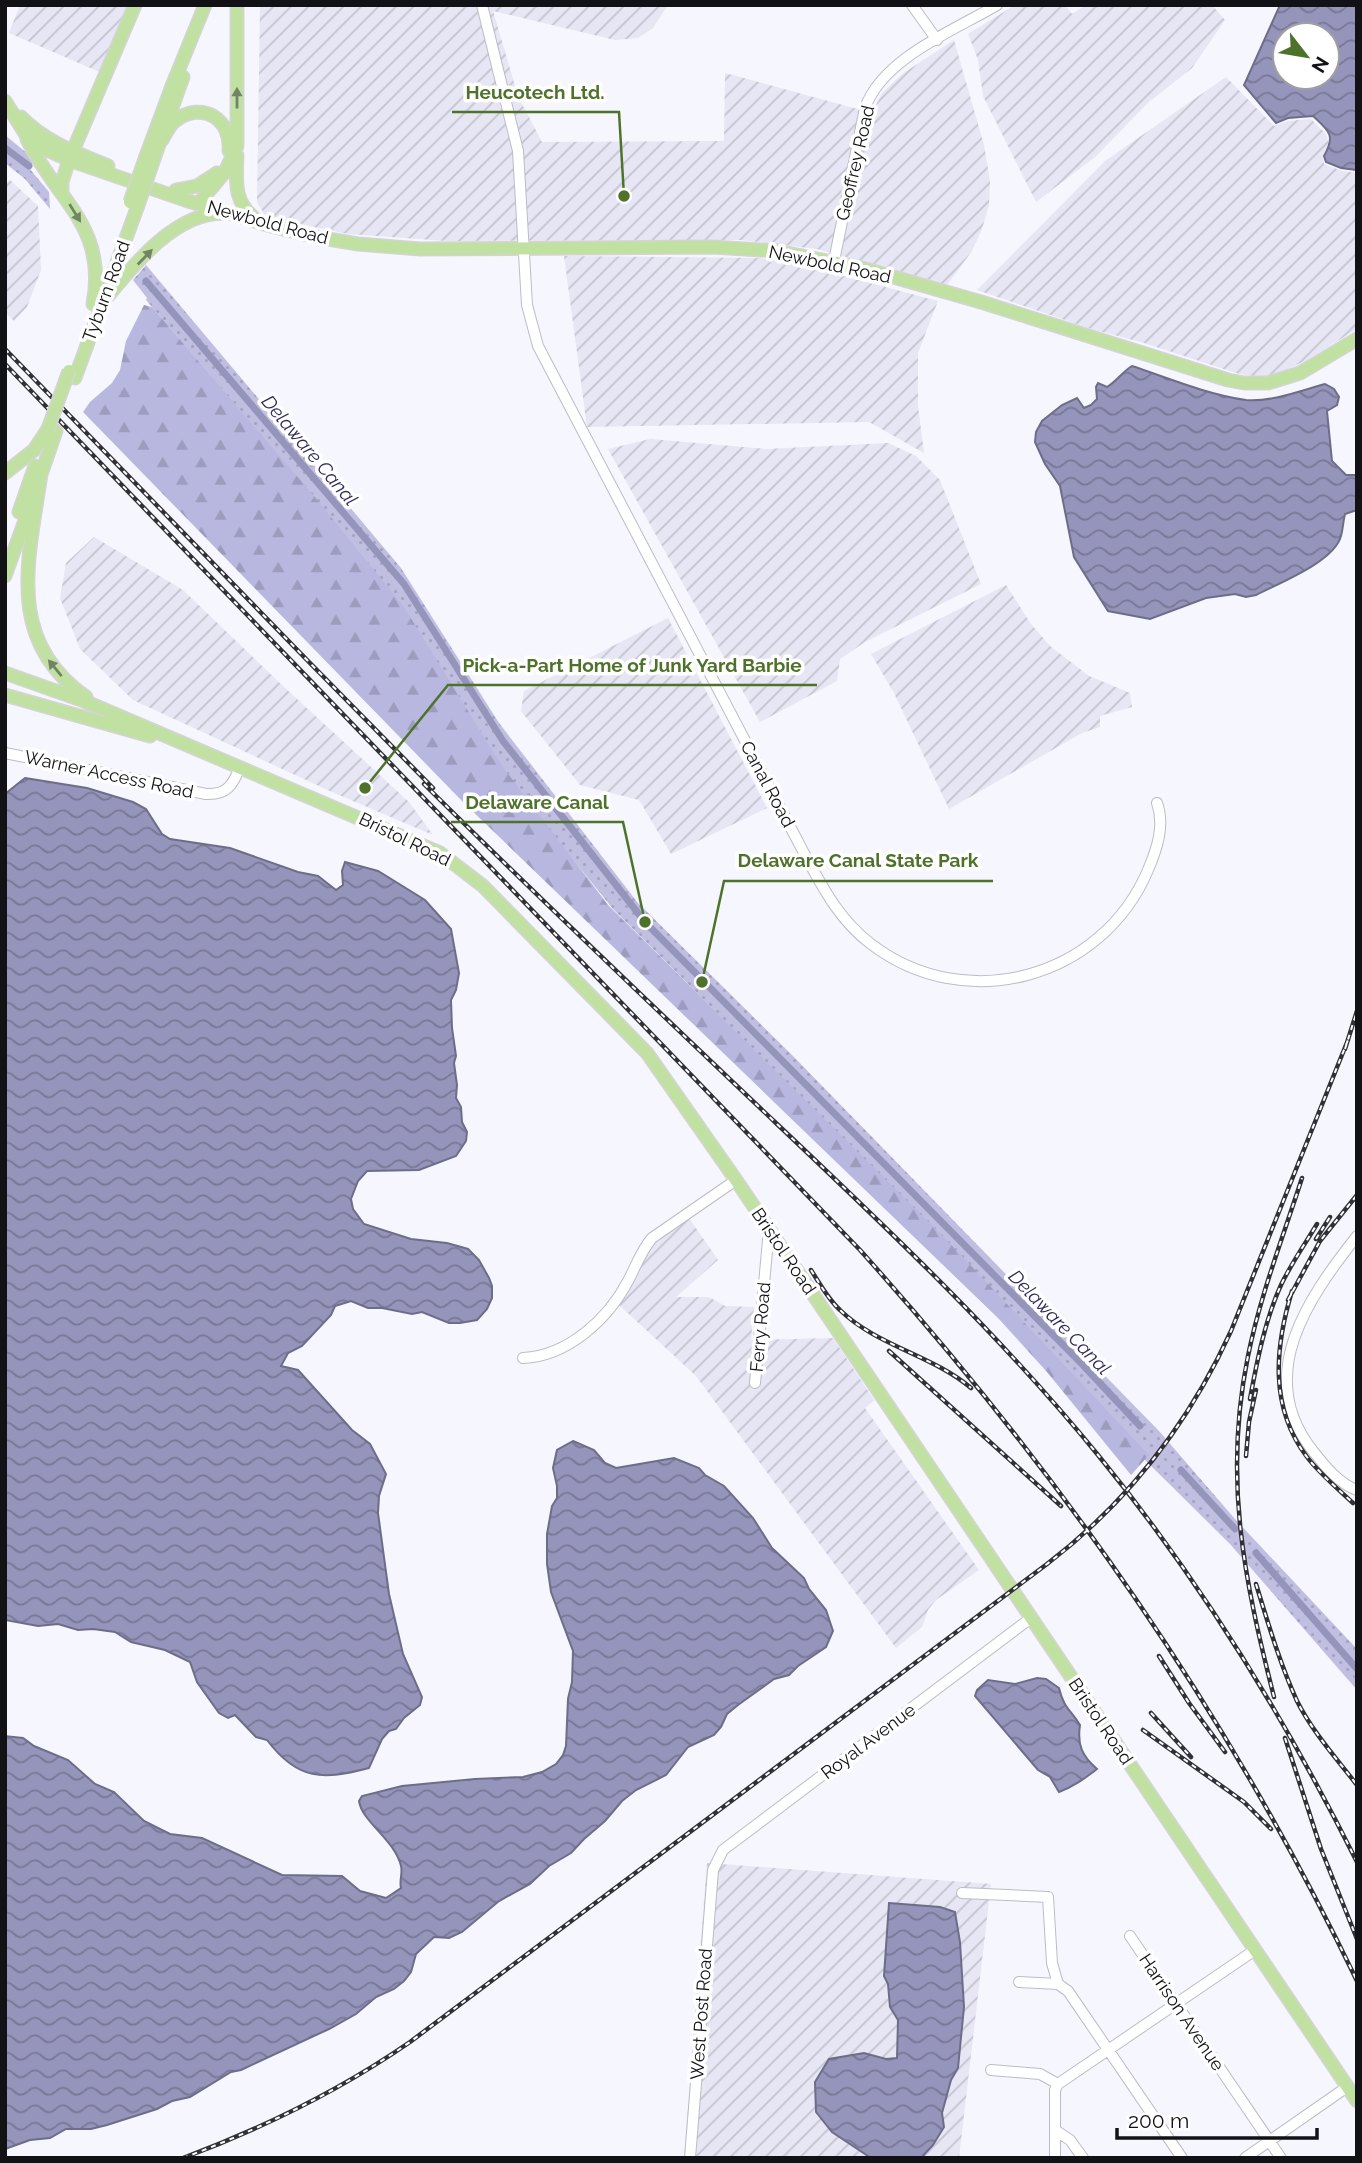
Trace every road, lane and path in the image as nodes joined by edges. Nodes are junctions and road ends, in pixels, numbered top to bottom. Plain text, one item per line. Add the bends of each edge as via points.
1 (135, 5) edge
2 (206, 5) edge
3 (237, 5) edge
4 (482, 5) edge
5 (912, 5) edge
6 (997, 5) edge
7 (937, 40) junction
8 (6, 102) edge
9 (26, 135) junction
10 (162, 140) junction
11 (237, 146) junction
12 (71, 156) junction
13 (150, 156) junction
14 (176, 190) junction
15 (62, 193) junction
16 (199, 203) junction
17 (229, 213) junction
18 (263, 224) junction
19 (523, 249) junction
20 (834, 261) junction
21 (97, 306) junction
22 (1357, 339) edge
23 (52, 430) junction
24 (5, 474) edge
25 (41, 474) junction
26 (5, 551) edge
27 (5, 576) edge
28 (5, 673) edge
29 (5, 678) edge
30 (5, 695) edge
31 (153, 730) junction
32 (182, 742) junction
33 (5, 753) edge
34 (240, 767) junction
35 (1157, 803) dead end
36 (736, 1180) junction
37 (769, 1229) junction
38 (1357, 1236) edge
39 (523, 1358) dead end
40 (755, 1383) dead end
41 (1357, 1489) edge
42 (1031, 1618) junction
43 (713, 1870) joint
44 (962, 1893) dead end
45 (1130, 1937) dead end
46 (1255, 1950) junction
47 (1019, 1982) dead end
48 (1058, 1984) junction
49 (1175, 2003) junction
50 (1108, 2050) junction
51 (991, 2070) dead end
52 (1058, 2084) junction
53 (1348, 2087) junction
54 (1357, 2101) edge
55 (1055, 2130) junction
56 (1269, 2141) junction
57 (690, 2158) edge
58 (1055, 2158) edge
59 (1083, 2158) edge
60 (1182, 2158) edge
61 (1245, 2158) edge
62 (1281, 2158) edge

1 - 12 main road
2 - 10 main road, Tyburn Road
2 - 13 main road, Tyburn Road via 172,86
11 -> 3 main road
4 - 19 street, Canal Road via 518,151
5 - 7 street
6 - 7 street, Geoffrey Road
7 - 20 street, Geoffrey Road via 886,74 868,99
8 - 9 main road
8 - 12 main road via 38,134
9 - 12 main road via 43,148
9 - 15 main road
10 - 13 main road, Tyburn Road
10 - 14 main road via 176,121 199,113 218,119 228,134 229,149 222,168 202,184
11 - 16 main road via 225,172
11 - 18 main road via 237,197
12 - 14 main road, Newbold Road
12 - 15 main road
12 - 16 main road, Newbold Road
13 - 21 main road, Tyburn Road, bridge
14 - 16 main road, Newbold Road
15 -> 21 main road via 94,251
16 - 17 main road, Newbold Road
17 - 18 main road, Newbold Road
21 -> 17 main road via 176,227 194,218
18 - 19 main road, Newbold Road via 385,247
19 - 20 main road, Newbold Road via 728,248
19 - 35 street, Canal Road via 529,314 544,359 827,895 863,938 899,962 950,979 999,981 1058,965 1102,936 1136,894 1157,844 1161,815
20 - 22 main road, Newbold Road via 1244,383 1268,383 1300,373
21 - 23 main road, Tyburn Road
23 - 24 main road
23 - 25 main road, Tyburn Road
23 - 26 main road, Tyburn Road
25 - 27 main road, Tyburn Road
31 -> 25 main road via 77,691 54,668 35,635 28,606 28,566
28 - 31 main road
29 - 31 main road
30 - 32 main road
31 - 32 main road, Bristol Road
32 - 34 main road, Bristol Road
33 - 34 street, Warner Access Road via 206,794 228,789
34 - 36 main road, Bristol Road via 422,843 468,872 647,1053
36 - 37 main road, Bristol Road
36 - 39 street via 652,1238 616,1300 575,1340 551,1354
37 - 40 street, Ferry Road
37 - 42 main road, Bristol Road
38 - 41 street via 1303,1317 1289,1350 1286,1377 1303,1437 1336,1476
42 - 43 street, Royal Avenue via 723,1850
42 - 46 main road, Bristol Road
43 - 57 street, West Post Road
44 - 48 street via 1048,1898 1052,1964
45 - 49 street, Harrison Avenue
46 - 49 street
46 - 53 main road, Bristol Road
47 - 48 street
48 - 50 street via 1068,1991
49 - 50 street
49 - 56 street, Harrison Avenue
50 - 52 street
50 - 60 street
51 - 52 street via 1040,2074
52 - 55 street
53 - 54 main road, Bristol Road
53 - 56 street
55 - 58 street
55 - 59 street via 1070,2140
56 - 61 street
56 - 62 street, Harrison Avenue

